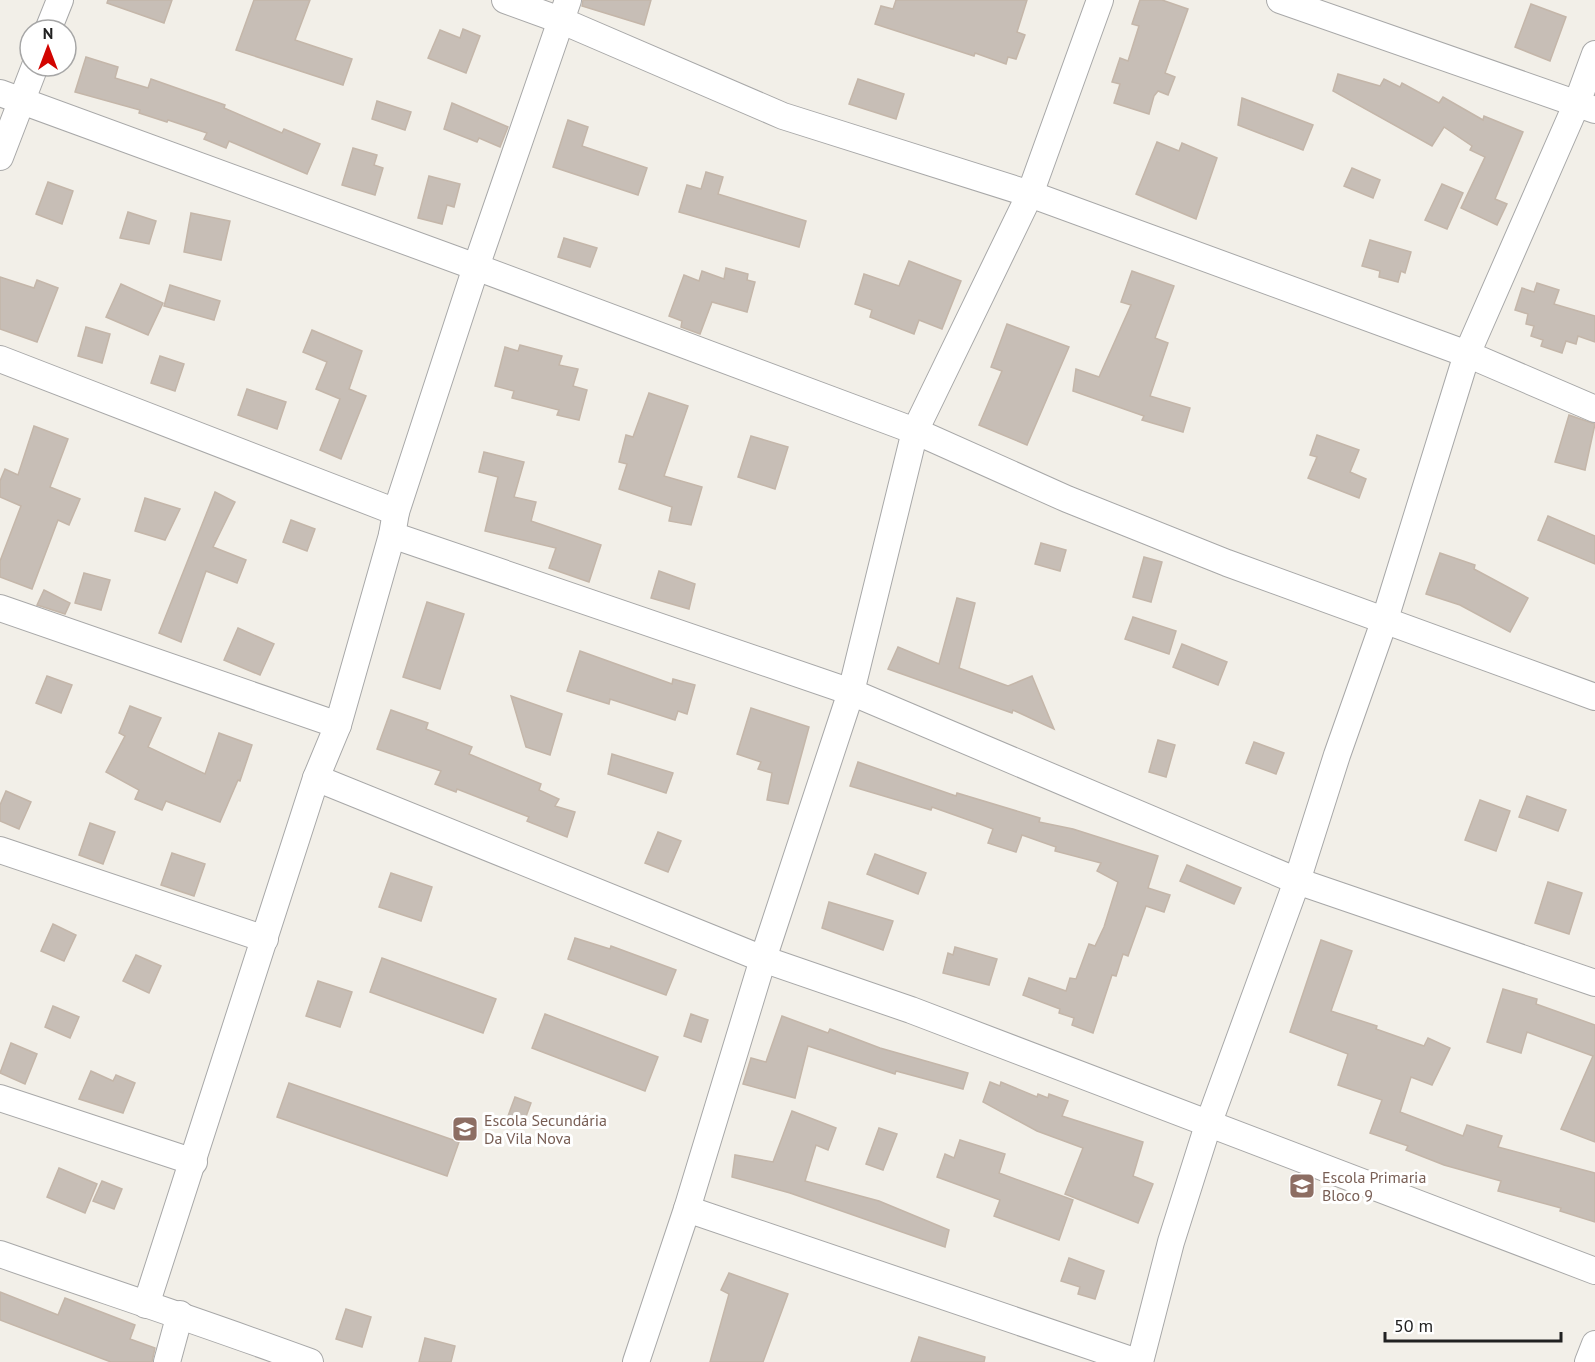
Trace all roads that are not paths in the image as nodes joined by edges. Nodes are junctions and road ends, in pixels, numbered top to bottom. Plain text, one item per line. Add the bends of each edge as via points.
1 (60, 0) edge
2 (505, 0) edge
3 (1100, 0) edge
4 (1280, 0) edge
5 (564, 10) edge
6 (53, 18) edge
7 (1595, 54) edge
8 (26, 78) edge
9 (11, 97) edge
10 (1586, 107) edge
11 (0, 157) edge
12 (1030, 194) junction
13 (476, 267) junction
14 (1467, 354) junction
15 (0, 360) edge
16 (1595, 409) edge
17 (915, 431) junction
18 (394, 523) junction
19 (0, 608) edge
20 (1385, 619) junction
21 (851, 692) junction
22 (1595, 697) edge
23 (338, 725) junction
24 (316, 778) junction
25 (0, 850) edge
26 (1297, 881) junction
27 (265, 939) junction
28 (763, 959) junction
29 (1595, 983) edge
30 (0, 1098) edge
31 (1209, 1122) junction
32 (194, 1162) junction
33 (687, 1209) junction
34 (0, 1254) edge
35 (1595, 1271) edge
36 (146, 1305) junction
37 (180, 1314) junction
38 (1595, 1344) edge
39 (167, 1362) edge
40 (310, 1362) edge
41 (636, 1362) edge
42 (1139, 1362) edge
43 (1587, 1362) edge

1 - 6 street
2 - 5 street
3 - 12 street
4 - 10 street
5 - 12 street via 783,116
5 - 13 street
7 - 10 street
8 - 9 street
9 - 11 street
9 - 13 street
10 - 14 street
12 - 14 street
12 - 17 street
13 - 17 street
13 - 18 street
14 - 16 street
14 - 20 street
15 - 18 street
17 - 20 street via 1077,503 1227,563
17 - 21 street
18 - 21 street
18 - 23 street
19 - 23 street
20 - 22 street
20 - 26 street
21 - 26 street
21 - 28 street
23 - 24 street
24 - 27 street
24 - 28 street
25 - 27 street
26 - 29 street
26 - 31 street
27 - 32 street
28 - 31 street
28 - 33 street
30 - 32 street
31 - 35 street
31 - 42 street
32 - 36 street
33 - 41 street
33 - 42 street
34 - 36 street
36 - 37 street
37 - 39 street
37 - 40 street
38 - 43 street

